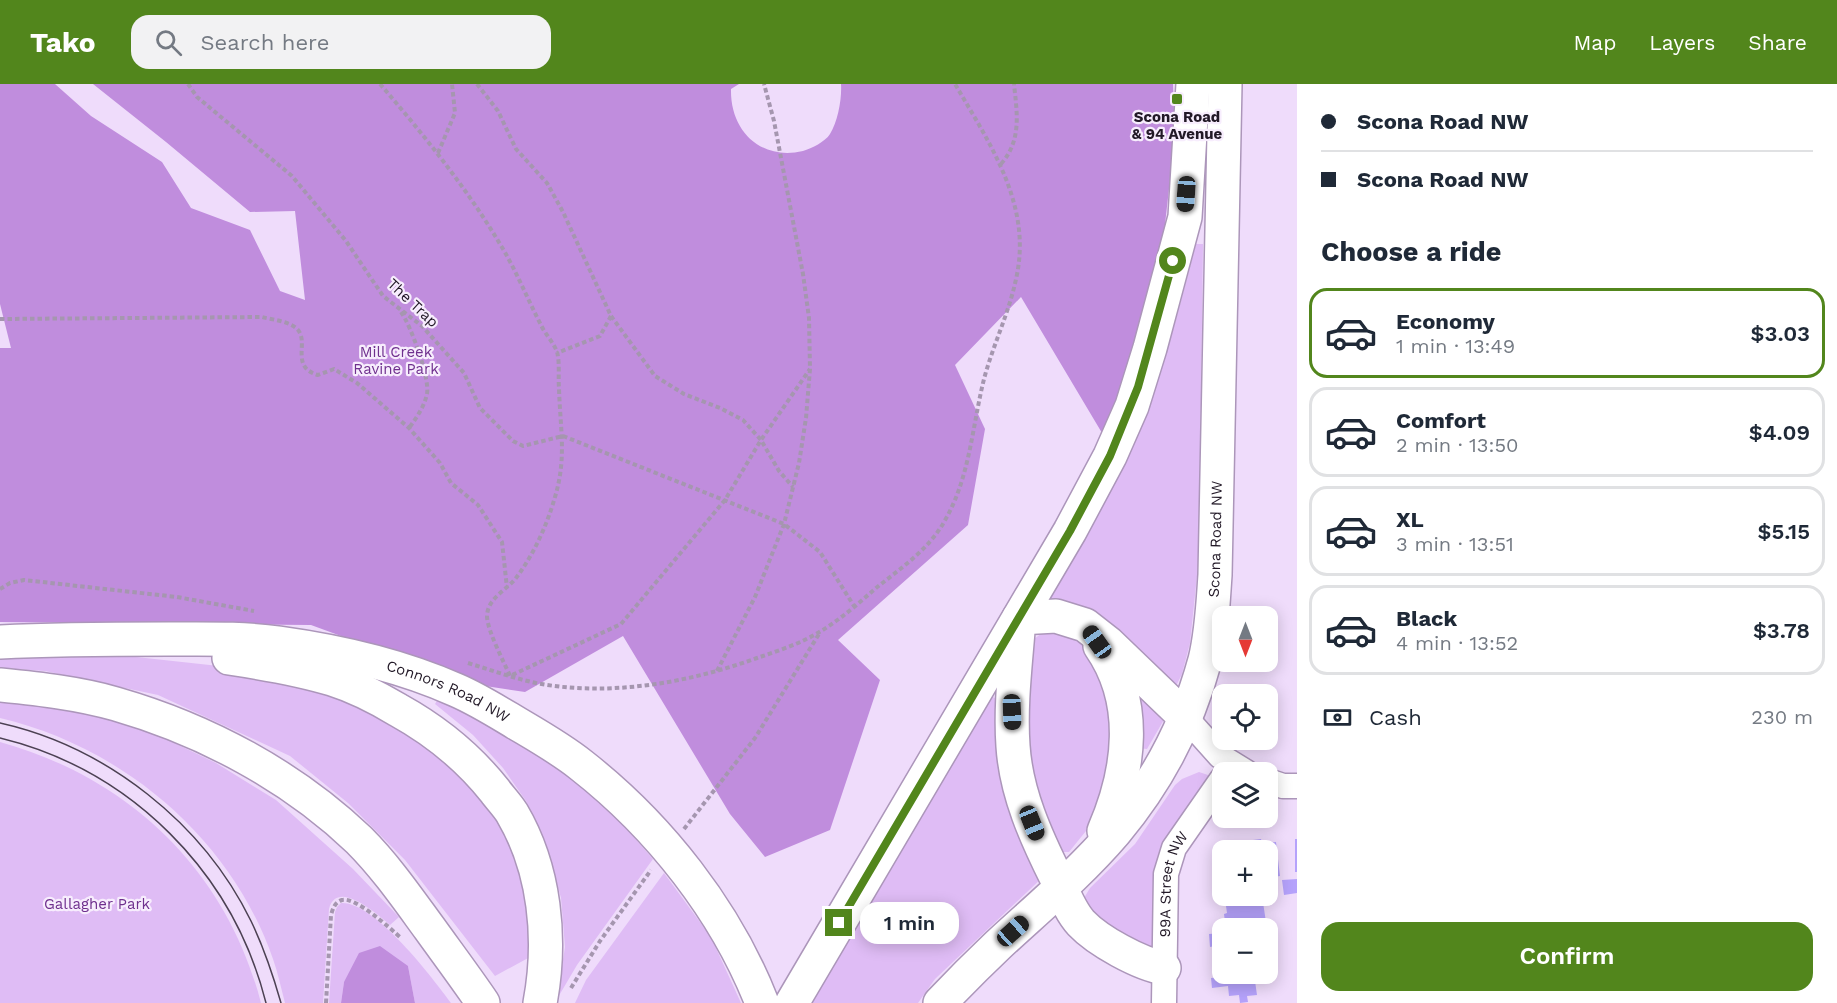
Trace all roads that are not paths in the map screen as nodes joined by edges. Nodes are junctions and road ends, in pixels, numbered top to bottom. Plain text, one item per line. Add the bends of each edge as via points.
1 (1193, 84) edge
2 (1225, 84) edge
3 (1019, 618) junction
4 (1085, 624) junction
5 (63, 638) junction
6 (0, 642) edge
7 (0, 685) edge
8 (1186, 718) junction
9 (1224, 762) edge
10 (1278, 784) edge
11 (1297, 786) edge
12 (1212, 798) edge
13 (1087, 862) junction
14 (1061, 888) junction
15 (978, 964) junction
16 (1164, 968) junction
17 (554, 999) edge
18 (482, 1002) edge
19 (762, 1003) edge
20 (792, 1003) edge
21 (940, 1003) edge
22 (956, 1003) edge
23 (1164, 1003) edge

1 - 3 main road via 1185,217 1132,406 1110,456
2 - 8 main road, Scona Road NW via 1213,609 1205,658
3 - 4 main road via 1056,616
3 - 14 main road via 1012,712 1016,771 1026,808
3 - 20 main road
4 - 8 main road
4 - 13 main road via 1117,679 1127,741 1119,789
5 - 6 main road, Connors Road NW
5 - 17 main road via 256,662 333,679 423,724 463,755 511,812 541,887 545,961
5 - 19 main road, Connors Road NW via 210,639 327,651 416,675 490,707 580,765 619,798 667,849 708,901
7 - 18 main road via 63,692 116,704 192,730 290,784 361,842 400,886
8 - 9 street
8 - 13 main road, Scona Road NW via 1136,806
10 - 11 street
12 - 16 street, 99A Street NW via 1174,848 1169,861
13 - 14 main road, Scona Road NW
14 - 15 main road, Scona Road NW
14 - 16 main road via 1090,931 1150,966
15 - 21 main road, Scona Road NW
15 - 22 main road
16 - 23 street, 99A Street NW

